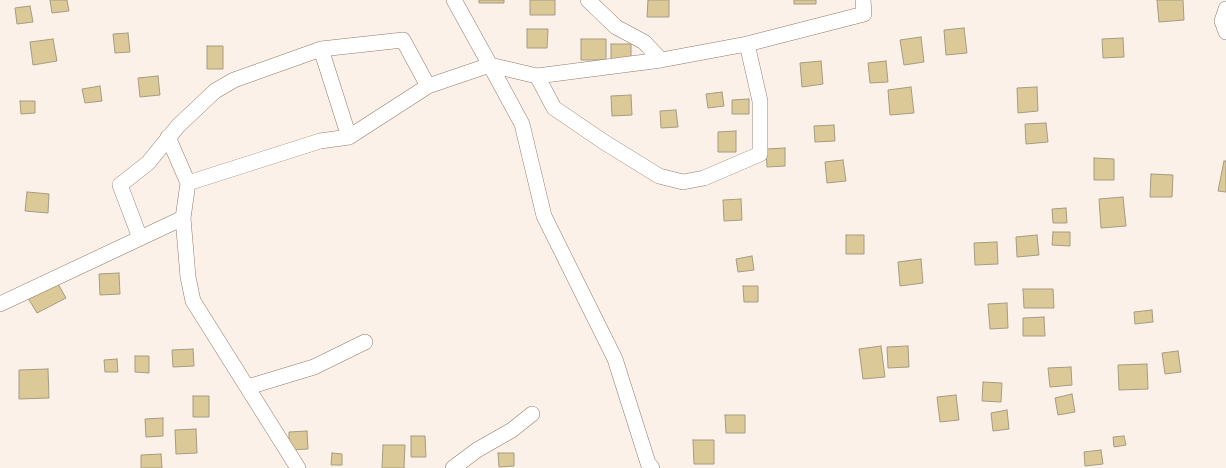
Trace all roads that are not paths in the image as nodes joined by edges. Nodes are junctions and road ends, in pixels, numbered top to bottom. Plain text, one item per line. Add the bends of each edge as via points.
1 (454, 0) edge
2 (588, 0) edge
3 (863, 0) edge
4 (1226, 9) edge
5 (1226, 32) edge
6 (747, 44) junction
7 (321, 49) junction
8 (661, 60) junction
9 (490, 65) junction
10 (537, 76) junction
11 (428, 86) junction
12 (168, 137) junction
13 (350, 138) junction
14 (188, 183) junction
15 (183, 218) junction
16 (140, 238) junction
17 (0, 304) edge
18 (365, 342) dead end
19 (248, 387) junction
20 (532, 414) dead end
21 (298, 468) edge
22 (453, 468) edge
23 (652, 468) edge

1 - 9 street
2 - 8 street via 616,27 644,42
3 - 6 street via 864,14
4 - 5 street via 1222,21
6 - 8 street
6 - 10 street via 760,101 760,154 704,178 683,182 660,176 554,108
7 - 11 street via 404,40
7 - 12 street via 234,80 216,91
7 - 13 street
8 - 10 street
9 - 10 street
9 - 11 street
9 - 23 street via 522,124 544,216 615,359 648,463
11 - 13 street
12 - 14 street
12 - 16 street via 148,164 120,185
13 - 14 street via 320,141
14 - 15 street
15 - 16 street
15 - 19 street via 188,277 193,301
16 - 17 street
18 - 19 street via 314,368
19 - 21 street
20 - 22 street

